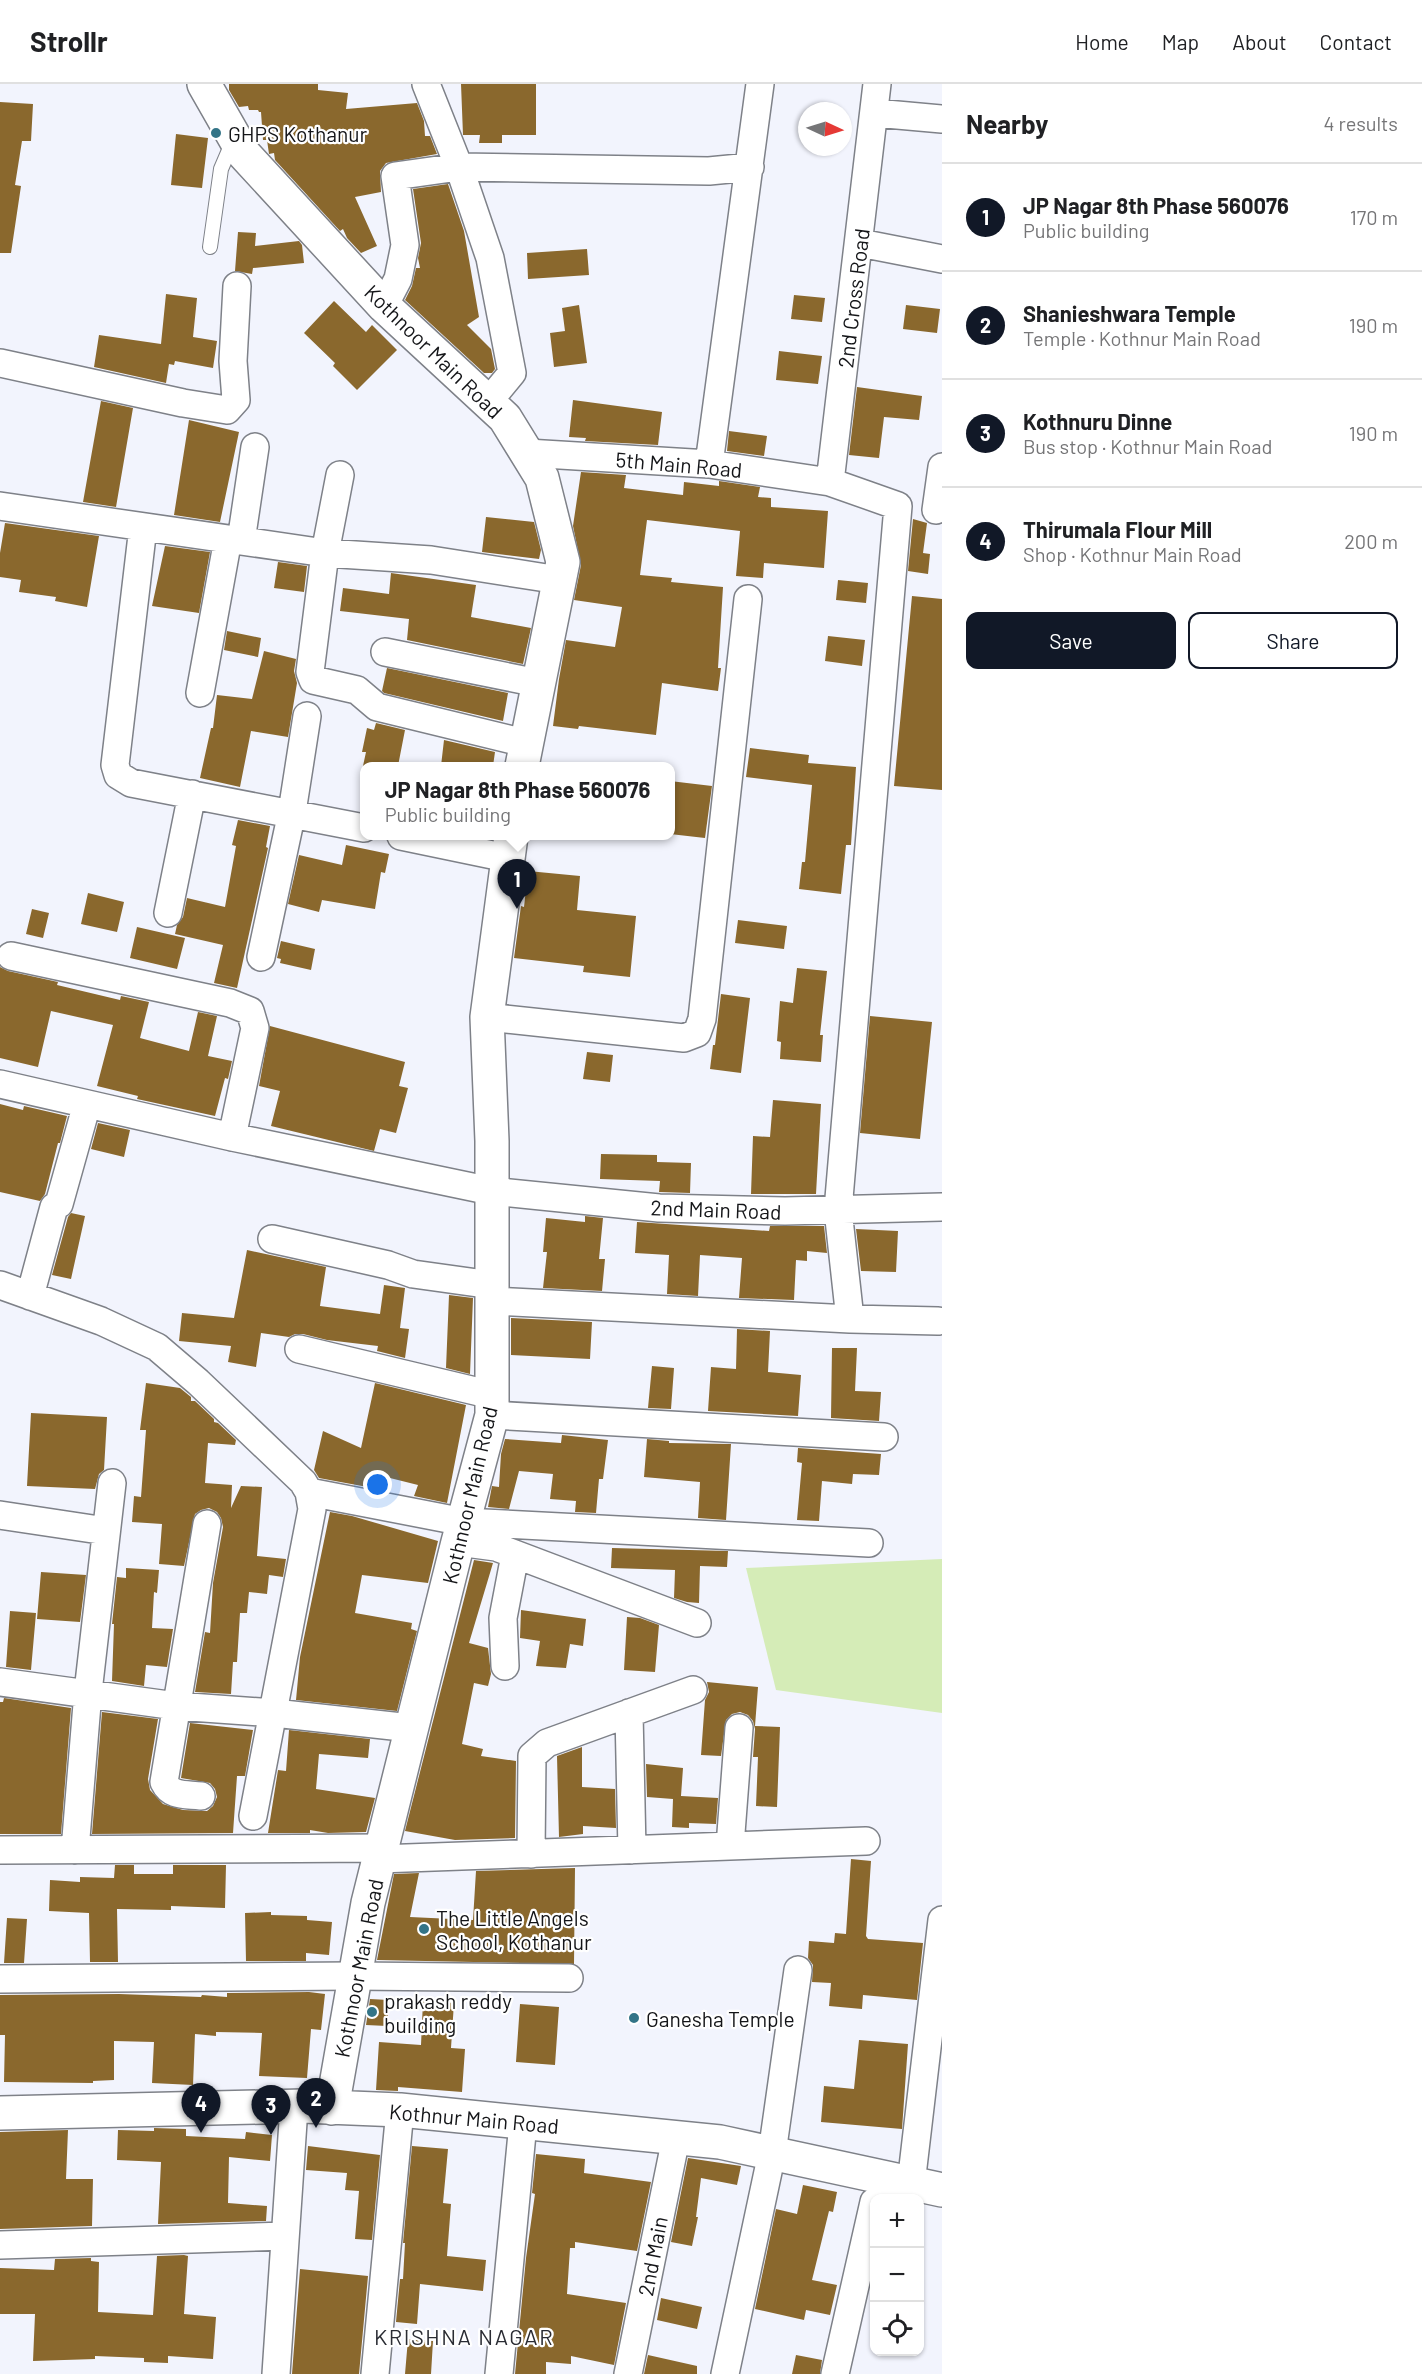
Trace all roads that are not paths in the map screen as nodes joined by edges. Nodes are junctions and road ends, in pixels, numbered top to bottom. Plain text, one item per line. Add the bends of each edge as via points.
1 (204, 84) edge
2 (426, 84) edge
3 (760, 84) edge
4 (877, 84) edge
5 (875, 113) junction
6 (942, 119) edge
7 (235, 137) junction
8 (459, 167) junction
9 (750, 167) junction
10 (860, 243) junction
11 (210, 247) dead end
12 (942, 259) edge
13 (237, 286) dead end
14 (384, 306) junction
15 (0, 363) edge
16 (488, 402) junction
17 (255, 447) dead end
18 (527, 453) junction
19 (709, 464) junction
20 (942, 467) edge
21 (340, 475) dead end
22 (830, 482) junction
23 (0, 506) edge
24 (898, 506) junction
25 (939, 511) edge
26 (144, 527) junction
27 (234, 540) junction
28 (325, 553) junction
29 (559, 580) junction
30 (748, 599) dead end
31 (385, 652) dead end
32 (538, 683) junction
33 (200, 693) dead end
34 (307, 716) dead end
35 (524, 755) edge
36 (192, 794) junction
37 (292, 812) junction
38 (360, 827) edge
39 (440, 840) edge
40 (509, 847) edge
41 (168, 913) dead end
42 (10, 956) dead end
43 (261, 957) dead end
44 (487, 1017) junction
45 (0, 1084) edge
46 (87, 1104) junction
47 (232, 1137) junction
48 (491, 1191) junction
49 (942, 1207) edge
50 (838, 1210) junction
51 (272, 1239) dead end
52 (0, 1285) edge
53 (492, 1293) junction
54 (30, 1296) junction
55 (850, 1319) junction
56 (938, 1322) dead end
57 (299, 1349) dead end
58 (492, 1405) junction
59 (884, 1437) dead end
60 (112, 1483) dead end
61 (309, 1492) junction
62 (0, 1515) edge
63 (207, 1524) dead end
64 (106, 1531) junction
65 (461, 1532) junction
66 (869, 1543) dead end
67 (514, 1555) junction
68 (697, 1623) dead end
69 (505, 1666) dead end
70 (0, 1682) edge
71 (693, 1690) dead end
72 (88, 1692) junction
73 (176, 1706) junction
74 (274, 1713) junction
75 (629, 1713) junction
76 (411, 1728) junction
77 (739, 1728) dead end
78 (201, 1796) dead end
79 (253, 1816) dead end
80 (866, 1841) dead end
81 (730, 1846) junction
82 (0, 1850) edge
83 (75, 1850) junction
84 (632, 1850) junction
85 (380, 1854) junction
86 (531, 1854) junction
87 (942, 1920) edge
88 (798, 1970) dead end
89 (354, 1976) junction
90 (569, 1978) dead end
91 (0, 1979) edge
92 (294, 2107) junction
93 (332, 2108) junction
94 (400, 2110) junction
95 (0, 2113) edge
96 (523, 2123) junction
97 (676, 2138) junction
98 (772, 2153) junction
99 (897, 2190) edge
100 (285, 2236) junction
101 (0, 2244) edge
102 (276, 2374) edge
103 (375, 2374) edge
104 (499, 2374) edge
105 (628, 2374) edge
106 (724, 2374) edge
107 (836, 2374) edge

1 - 7 street, Kothnoor Main Road
2 - 8 street
3 - 9 street
4 - 5 street, 2nd Cross Road
5 - 6 street
5 - 10 street, 2nd Cross Road
7 - 11 lane via 221,169
7 - 14 street, Kothnoor Main Road via 244,154
8 - 9 street via 709,171
8 - 14 street via 395,176 405,245 398,279
8 - 16 street via 490,258 512,373
9 - 19 street
10 - 12 street
10 - 22 street, 2nd Cross Road
13 - 15 street via 233,361 236,400 227,410
14 - 16 street, Kothnoor Main Road
16 - 18 street, Kothnoor Main Road via 505,418
17 - 27 street
18 - 19 street, 5th Main Road
18 - 29 street, Kothnoor Main Road via 543,478 562,562
19 - 22 street, 5th Main Road
20 - 25 street
21 - 28 street
22 - 24 street, 5th Main Road
23 - 26 street
24 - 25 street, 5th Main Road
24 - 50 street
26 - 27 street
26 - 36 street via 115,765 117,775 131,783
27 - 28 street
27 - 33 street
28 - 29 street via 431,560
28 - 35 street via 309,672 313,680 357,690 377,707
29 - 32 street, Kothnoor Main Road
30 - 44 street via 702,1019 697,1033 684,1038
31 - 32 street
32 - 35 street, Kothnoor Main Road
34 - 37 street
36 - 37 street
36 - 41 street
37 - 38 street
37 - 43 street
39 - 40 street
40 - 44 street, Kothnoor Main Road
42 - 47 street via 230,1003 250,1011 255,1028
44 - 48 street, Kothnoor Main Road
45 - 46 street, 2nd Main Road
46 - 47 street, 2nd Main Road
46 - 54 street
47 - 48 street, 2nd Main Road
48 - 50 street, 2nd Main Road via 659,1208
48 - 53 street, Kothnoor Main Road
49 - 50 street, 2nd Main Road
50 - 55 street
51 - 53 street
52 - 54 street
53 - 55 street
53 - 58 street, Kothnoor Main Road
54 - 61 street via 101,1321 157,1347 206,1389
55 - 56 street
57 - 58 street
58 - 59 street
58 - 65 street, Kothnoor Main Road
60 - 64 street
61 - 65 street
61 - 74 street via 312,1509
62 - 64 street
63 - 73 street
64 - 72 street
65 - 66 street
65 - 67 street
65 - 76 street, Kothnoor Main Road
67 - 68 street
67 - 69 street via 503,1618
70 - 72 street
71 - 75 street
72 - 73 street
72 - 83 street
73 - 74 street
73 - 78 street via 164,1782 174,1794
74 - 76 street
74 - 79 street
75 - 84 street
75 - 86 street via 547,1743 532,1756
76 - 85 street, Kothnoor Main Road
77 - 81 street
80 - 81 street
81 - 84 street
82 - 83 street
83 - 85 street
84 - 86 street
85 - 86 street
85 - 89 street, Kothnoor Main Road
87 - 99 street
88 - 98 street
89 - 90 street
89 - 91 street
89 - 93 street, Kothnoor Main Road
92 - 93 street, Kothnur Main Road
92 - 95 street, Kothnur Main Road
92 - 100 street
93 - 94 street, Kothnur Main Road
94 - 96 street, Kothnur Main Road
94 - 103 street
96 - 97 street, Kothnur Main Road
96 - 104 street
97 - 98 street, Kothnur Main Road
97 - 105 street, 2nd Main
98 - 99 street, Kothnur Main Road
98 - 106 street
99 - 107 street
100 - 101 street
100 - 102 street

